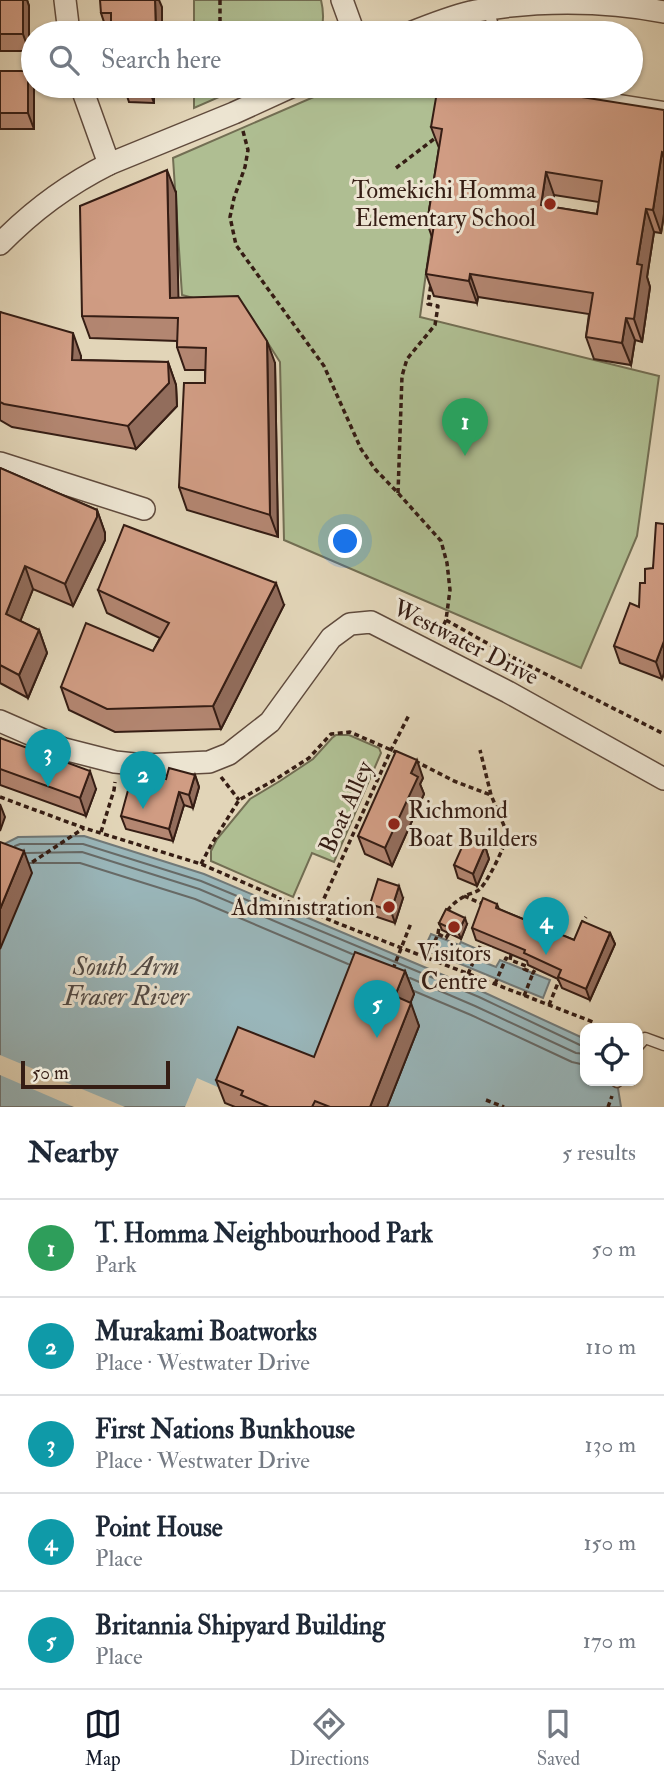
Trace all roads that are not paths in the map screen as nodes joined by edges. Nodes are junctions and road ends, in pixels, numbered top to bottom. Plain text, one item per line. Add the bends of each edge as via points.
1 (65, 0) edge
2 (342, 0) edge
3 (488, 9) junction
4 (664, 12) edge
5 (68, 21) edge
6 (350, 21) edge
7 (441, 21) edge
8 (492, 21) edge
9 (84, 98) edge
10 (267, 98) edge
11 (607, 98) edge
12 (664, 107) edge
13 (109, 164) junction
14 (0, 244) edge
15 (0, 463) edge
16 (144, 509) dead end
17 (0, 721) edge
18 (664, 779) edge
19 (643, 1040) edge
20 (664, 1045) edge

1 - 5 street
2 - 6 street
3 - 4 street via 583,1
3 - 7 street
3 - 8 lane
9 - 13 street
10 - 13 street
11 - 12 lane
13 - 14 street via 57,194
15 - 16 street
17 - 18 street, Westwater Drive via 64,749 115,762 209,762 229,754 270,722 331,638 350,624 371,622
19 - 20 lane

